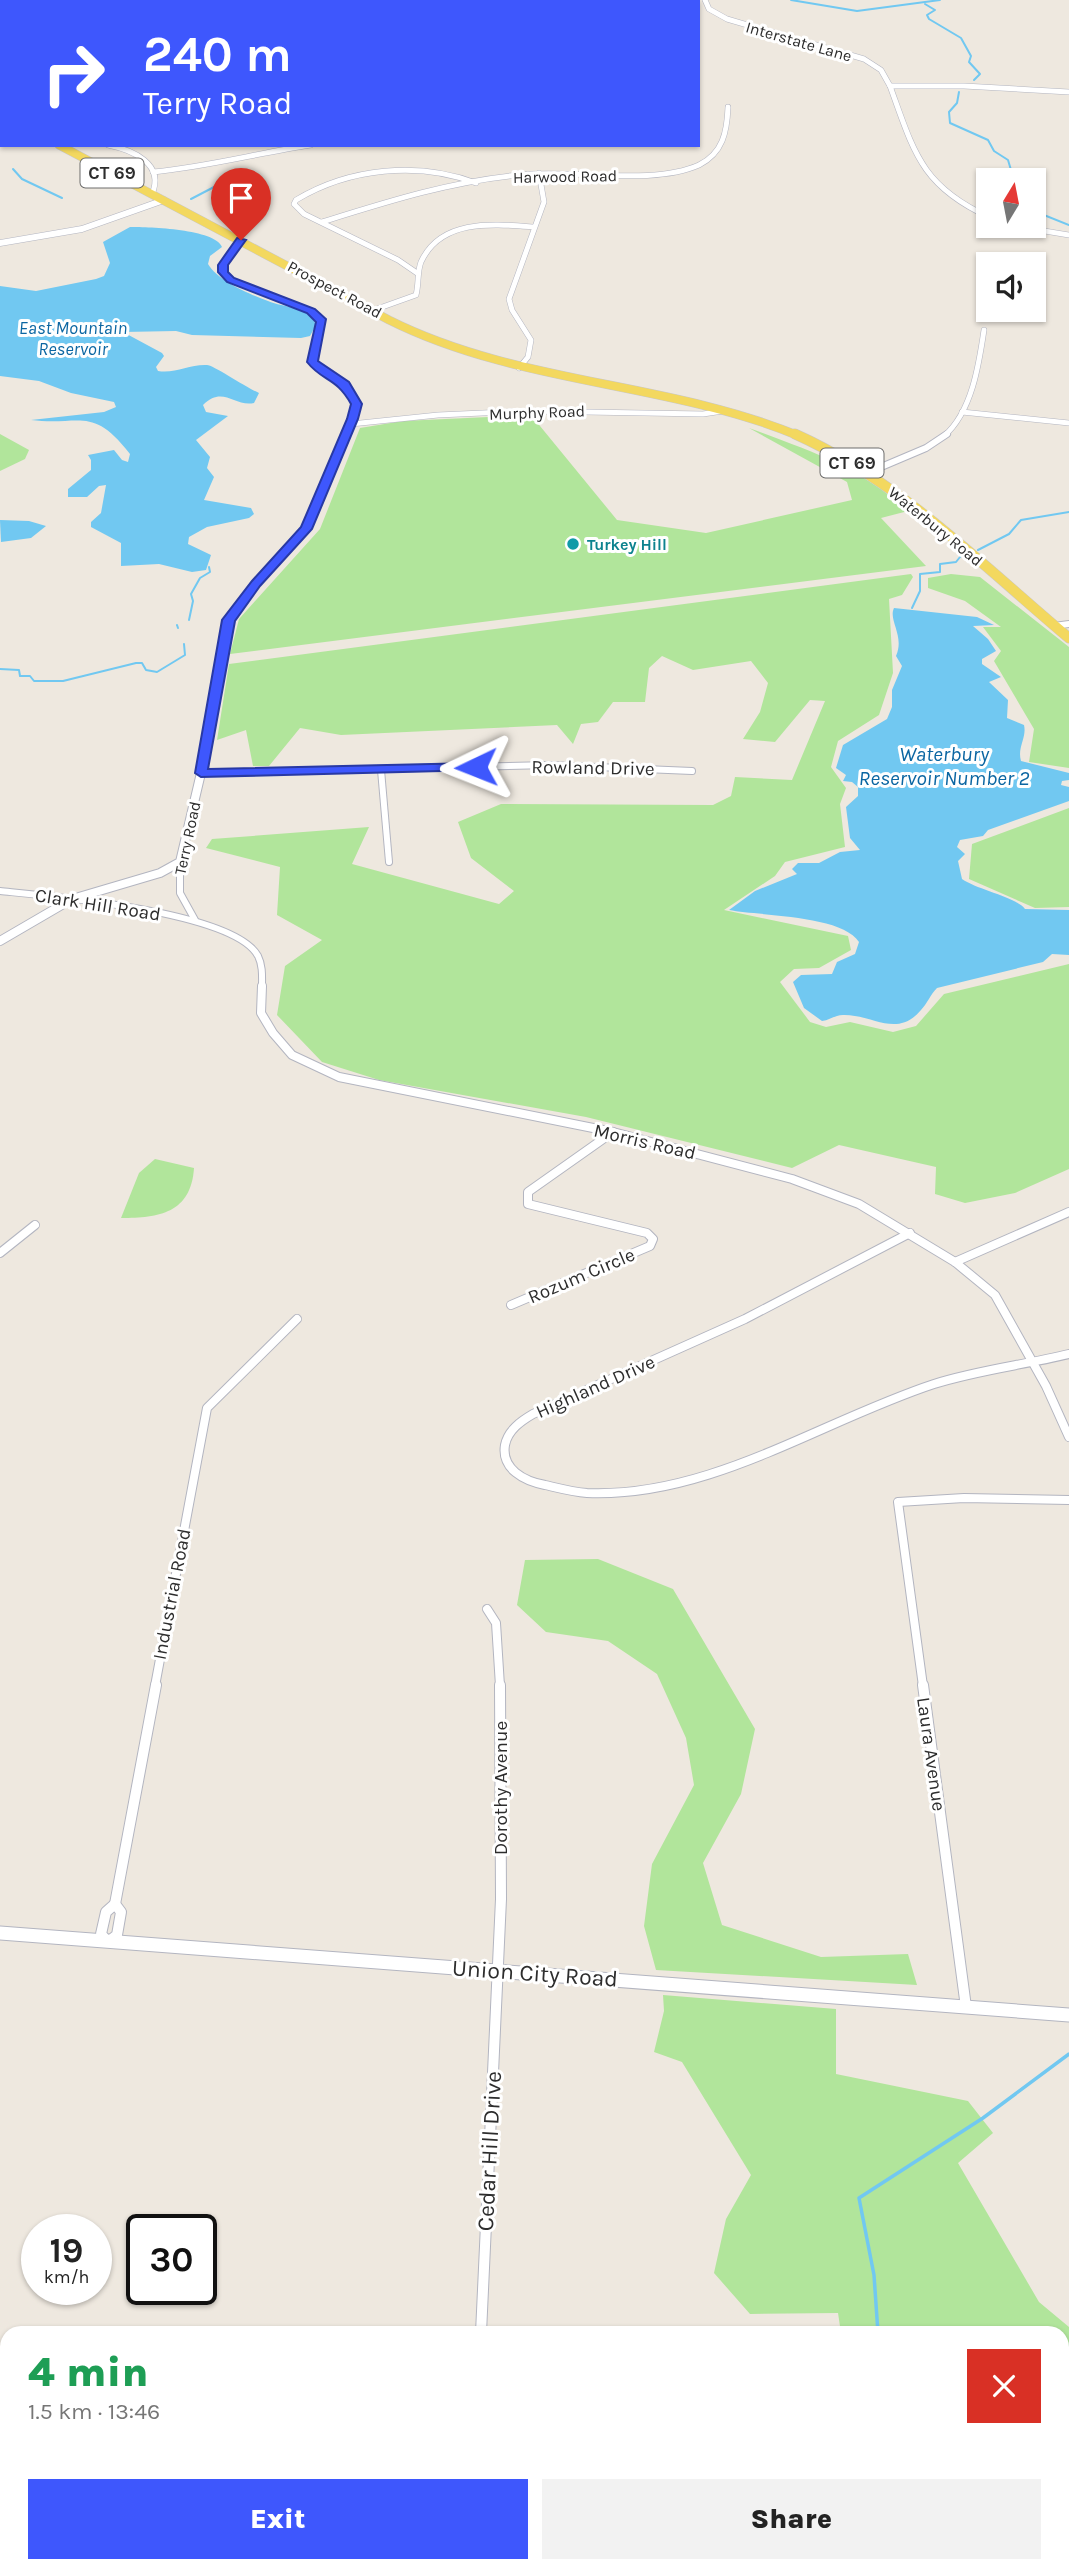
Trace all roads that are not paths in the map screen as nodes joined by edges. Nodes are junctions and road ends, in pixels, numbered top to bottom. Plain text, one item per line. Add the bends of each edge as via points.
1 (705, 0) edge
2 (890, 86) junction
3 (1069, 92) edge
4 (728, 107) dead end
5 (63, 147) edge
6 (121, 147) edge
7 (297, 147) edge
8 (153, 172) junction
9 (539, 173) junction
10 (476, 183) junction
11 (152, 194) junction
12 (164, 200) junction
13 (976, 211) edge
14 (322, 222) junction
15 (534, 227) junction
16 (1046, 231) edge
17 (1069, 235) edge
18 (241, 240) junction
19 (0, 243) edge
20 (422, 258) junction
21 (398, 260) junction
22 (417, 273) junction
23 (374, 310) junction
24 (984, 330) dead end
25 (519, 368) junction
26 (587, 382) joint
27 (723, 411) junction
28 (962, 412) junction
29 (1069, 423) edge
30 (351, 424) junction
31 (867, 473) junction
32 (1069, 624) edge
33 (1054, 626) junction
34 (1069, 638) edge
35 (381, 770) junction
36 (692, 771) dead end
37 (201, 773) junction
38 (180, 862) junction
39 (389, 862) dead end
40 (0, 891) edge
41 (72, 899) junction
42 (195, 920) junction
43 (0, 941) edge
44 (613, 1132) junction
45 (1069, 1212) edge
46 (35, 1225) dead end
47 (910, 1233) junction
48 (0, 1253) edge
49 (956, 1262) junction
50 (511, 1305) dead end
51 (297, 1319) dead end
52 (1069, 1354) edge
53 (1032, 1364) junction
54 (1069, 1437) edge
55 (1069, 1500) edge
56 (487, 1609) dead end
57 (0, 1933) edge
58 (108, 1942) junction
59 (498, 1970) junction
60 (966, 2007) junction
61 (1069, 2015) edge
62 (481, 2326) edge

1 - 2 street, Interstate Lane via 709,9 727,19 864,59 881,70
2 - 3 street
2 - 13 street, Interstate Lane via 919,163 934,185
4 - 9 street, Harwood Road via 722,147 703,163 679,172 652,176
5 - 11 main road, Prospect Road / CT 69
6 - 8 street via 141,156
7 - 8 street via 242,155 202,168
8 - 11 street via 156,186
9 - 10 street, Harwood Road
9 - 15 street via 544,202
10 - 14 street, Harwood Road
10 - 14 street via 442,173 354,176 296,200 298,209
11 - 12 main road, Prospect Road / CT 69
12 - 18 main road, Prospect Road / CT 69
12 - 19 street via 82,229
14 - 21 street
15 - 20 street via 464,227 438,239
15 - 25 street via 509,299 511,310 532,338 531,352
16 - 17 street
18 - 23 main road, Prospect Road / CT 69
18 - 30 street, Terry Road via 223,272 231,280 311,311 322,321 313,362 351,390 356,404
20 - 21 street
20 - 22 street
21 - 22 street
22 - 23 street via 416,295
23 - 25 main road, Prospect Road / CT 69 via 438,342
24 - 28 street
25 - 26 main road, Prospect Road / CT 69
26 - 27 main road, Waterbury Road / CT 69
27 - 30 street, Murphy Road via 539,411
27 - 31 main road, Waterbury Road / CT 69 via 797,436
28 - 29 street
28 - 31 street via 953,429 935,441
30 - 37 street, Terry Road via 306,529 229,620
31 - 33 main road, Waterbury Road / CT 69 via 909,502
32 - 33 street
33 - 34 main road, Waterbury Road / CT 69
35 - 36 street, Rowland Drive via 549,765
35 - 37 street, Rowland Drive
35 - 39 street
37 - 38 street, Terry Road
38 - 41 street via 151,876
38 - 42 street, Terry Road via 181,902
40 - 41 street, Clark Hill Road
41 - 42 street, Clark Hill Road
41 - 43 street
42 - 44 street, Morris Road via 257,954 262,969 261,1013 292,1055 315,1067 364,1083
44 - 47 street, Morris Road via 803,1182
44 - 50 street, Rozum Circle via 528,1192 526,1198 528,1204 647,1233 653,1239 650,1246
45 - 49 street
46 - 48 street
47 - 49 street, Morris Road
47 - 53 street, Highland Drive via 745,1319 533,1414 506,1438 509,1468 522,1479 547,1487 615,1492 653,1487 812,1436 934,1384
49 - 53 street, Morris Road via 995,1295 1014,1323
51 - 58 street, Industrial Road via 207,1408 115,1904 121,1912 117,1935
52 - 53 street
53 - 54 street, Morris Road
55 - 60 street, Laura Avenue via 898,1502
56 - 59 street, Dorothy Avenue via 496,1623 500,1676
57 - 58 main road, Union City Road
58 - 59 main road, Union City Road
59 - 60 main road, Union City Road
59 - 62 street, Cedar Hill Drive
60 - 61 main road, Union City Road

